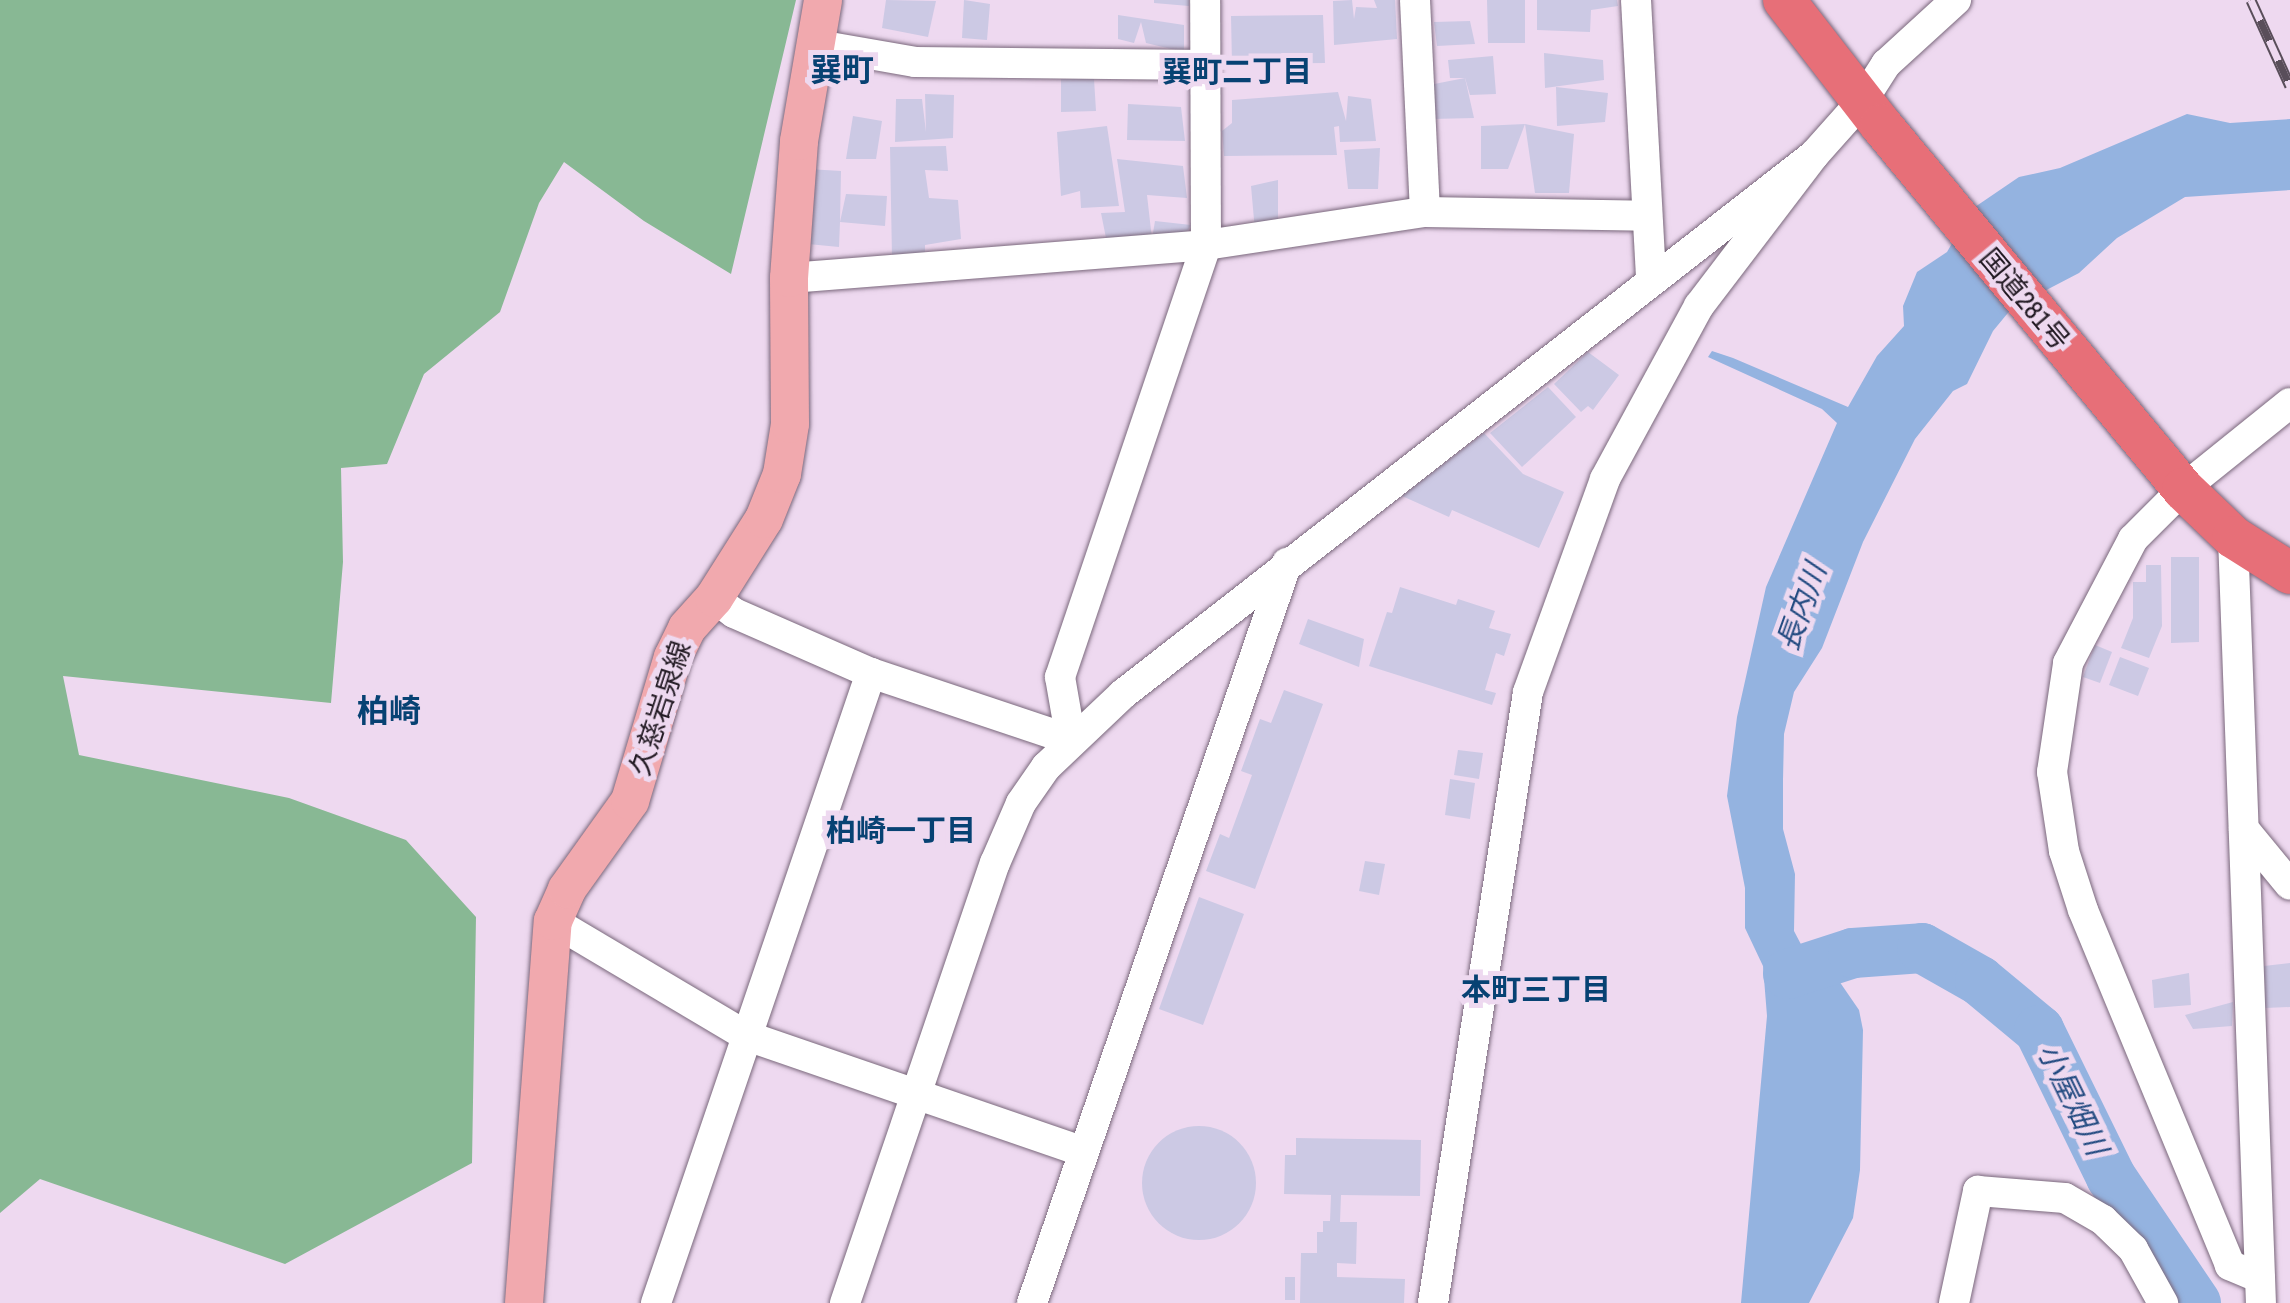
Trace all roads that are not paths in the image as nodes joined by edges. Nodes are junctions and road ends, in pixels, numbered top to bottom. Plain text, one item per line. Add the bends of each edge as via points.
1 (824, 0) edge
2 (1205, 0) edge
3 (1415, 0) edge
4 (1636, 0) edge
5 (1784, 0) edge
6 (1953, 1) edge
7 (818, 44) junction
8 (1206, 65) junction
9 (1872, 112) junction
10 (1814, 154) junction
11 (1425, 212) junction
12 (1646, 216) junction
13 (1206, 245) junction
14 (789, 278) junction
15 (1651, 278) junction
16 (2290, 402) edge
17 (2176, 480) junction
18 (2233, 537) junction
19 (1287, 563) junction
20 (2290, 573) edge
21 (714, 598) junction
22 (871, 674) junction
23 (1072, 740) junction
24 (2244, 829) junction
25 (2290, 885) edge
26 (553, 921) junction
27 (747, 1036) junction
28 (917, 1094) junction
29 (1084, 1152) junction
30 (2261, 1291) edge
31 (524, 1303) edge
32 (656, 1303) edge
33 (845, 1303) edge
34 (1032, 1303) edge
35 (1432, 1303) edge
36 (1954, 1303) edge
37 (2163, 1303) edge

1 - 7 main road, 久慈岩泉線
2 - 8 street
3 - 11 street
4 - 12 street
5 - 9 highway, 国道281号
6 - 9 street via 1886,64
7 - 8 street via 914,62
7 - 14 main road, 久慈岩泉線 via 800,140
8 - 13 street
9 - 10 street
9 - 17 highway, 国道281号
10 - 15 street
10 - 35 street via 1699,306 1606,479 1528,692
11 - 12 street
11 - 13 street
12 - 15 street
13 - 14 street
13 - 23 street via 1060,677
14 - 21 main road, 久慈岩泉線 via 790,424 782,474 764,519
15 - 19 street
16 - 17 street
17 - 18 highway, 国道281号
17 - 30 street via 2133,539 2068,662 2052,772 2064,851 2083,910 2230,1266
18 - 20 highway, 国道281号
18 - 24 street
19 - 23 street
19 - 29 street
21 - 22 street
21 - 26 main road, 久慈岩泉線 via 687,628 673,657 630,801 567,889
22 - 23 street
22 - 27 street
23 - 28 street via 1021,802
24 - 25 street
24 - 30 street
26 - 27 street
26 - 31 main road, 久慈岩泉線
27 - 28 street
27 - 32 street
28 - 29 street
28 - 33 street
29 - 34 street
36 - 37 street via 1978,1191 2020,1191 2065,1198 2103,1220 2133,1249

